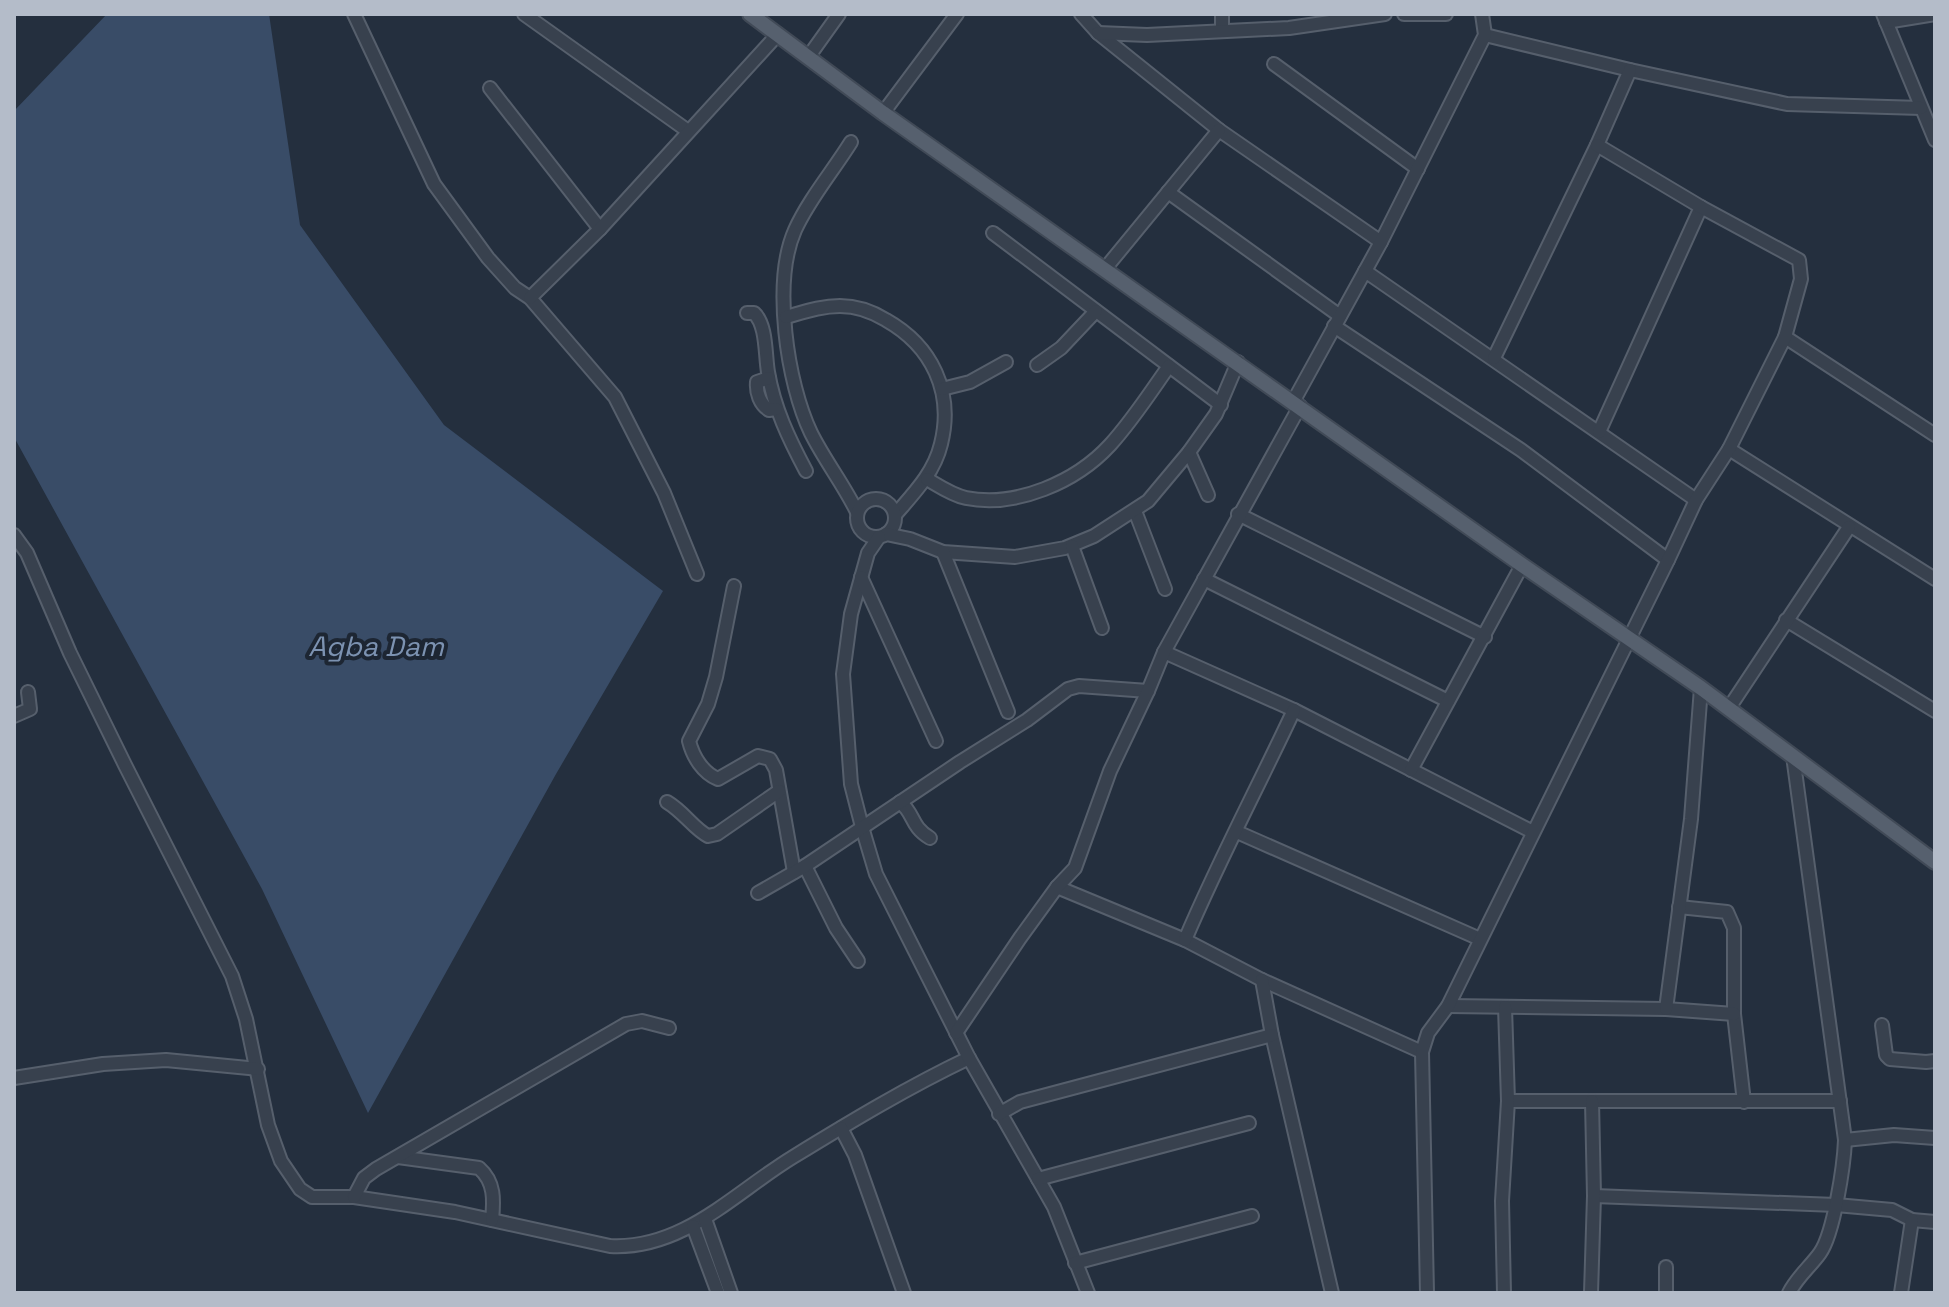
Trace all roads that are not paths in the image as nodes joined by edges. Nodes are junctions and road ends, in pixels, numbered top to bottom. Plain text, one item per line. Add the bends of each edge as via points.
1 (354, 14) edge
2 (524, 14) edge
3 (750, 14) edge
4 (839, 14) edge
5 (957, 14) edge
6 (1222, 14) edge
7 (1385, 14) edge
8 (1404, 14) edge
9 (1446, 14) edge
10 (1482, 14) edge
11 (1935, 14) edge
12 (1085, 15) edge
13 (1346, 16) edge
14 (1884, 18) edge
15 (1222, 30) junction
16 (1098, 33) junction
17 (778, 34) junction
18 (1485, 35) junction
19 (809, 56) junction
20 (1274, 64) dead end
21 (1630, 70) junction
22 (490, 88) dead end
23 (1921, 108) junction
24 (883, 113) junction
25 (1219, 130) junction
26 (688, 131) junction
27 (1935, 140) edge
28 (851, 142) dead end
29 (1597, 145) junction
30 (1418, 169) junction
31 (1168, 192) junction
32 (1701, 207) junction
33 (600, 229) junction
34 (993, 233) dead end
35 (1381, 242) junction
36 (1104, 270) junction
37 (1365, 271) junction
38 (530, 298) junction
39 (1096, 311) junction
40 (747, 313) dead end
41 (786, 317) junction
42 (1337, 321) junction
43 (1785, 337) junction
44 (1494, 358) junction
45 (1006, 362) dead end
46 (1238, 362) junction
47 (1037, 365) dead end
48 (1169, 366) junction
49 (769, 378) junction
50 (794, 383) junction
51 (942, 389) junction
52 (772, 392) junction
53 (1297, 404) junction
54 (1221, 405) junction
55 (776, 409) junction
56 (1599, 432) junction
57 (1935, 435) edge
58 (1729, 449) junction
59 (1189, 452) junction
60 (806, 471) dead end
61 (927, 479) junction
62 (847, 488) junction
63 (912, 493) junction
64 (1208, 495) dead end
65 (875, 499) junction
66 (1696, 500) junction
67 (1135, 511) junction
68 (857, 512) junction
69 (1238, 514) junction
70 (895, 517) junction
71 (1849, 527) junction
72 (864, 533) junction
73 (14, 535) edge
74 (883, 535) junction
75 (910, 539) junction
76 (1072, 546) junction
77 (943, 552) junction
78 (868, 553) junction
79 (1668, 560) junction
80 (1522, 565) junction
81 (697, 574) dead end
82 (861, 577) junction
83 (1204, 579) junction
84 (1935, 579) edge
85 (734, 586) dead end
86 (1165, 589) dead end
87 (1786, 620) junction
88 (1102, 628) dead end
89 (1485, 637) junction
90 (1629, 639) junction
91 (1164, 652) junction
92 (1701, 688) junction
93 (1148, 691) junction
94 (28, 692) dead end
95 (1448, 701) junction
96 (1729, 708) junction
97 (1294, 710) junction
98 (1935, 711) edge
99 (1008, 712) dead end
100 (14, 716) edge
101 (936, 741) dead end
102 (1793, 756) junction
103 (1411, 770) junction
104 (779, 791) junction
105 (667, 802) dead end
106 (900, 802) junction
107 (862, 827) junction
108 (1237, 832) junction
109 (1533, 832) junction
110 (930, 838) dead end
111 (1935, 862) edge
112 (799, 869) junction
113 (1057, 887) junction
114 (758, 893) dead end
115 (1679, 907) junction
116 (1480, 939) junction
117 (1185, 940) junction
118 (858, 961) dead end
119 (1262, 980) junction
120 (1448, 1006) junction
121 (1505, 1007) junction
122 (1666, 1009) junction
123 (1734, 1014) junction
124 (1882, 1025) dead end
125 (669, 1028) dead end
126 (956, 1033) junction
127 (1272, 1035) junction
128 (1422, 1052) junction
129 (969, 1058) junction
130 (1935, 1061) edge
131 (258, 1069) junction
132 (15, 1073) edge
133 (1508, 1101) junction
134 (1592, 1101) junction
135 (1840, 1101) junction
136 (1744, 1102) junction
137 (999, 1114) junction
138 (1249, 1123) dead end
139 (841, 1128) junction
140 (1935, 1138) edge
141 (1845, 1140) junction
142 (398, 1157) junction
143 (1038, 1179) junction
144 (1594, 1196) junction
145 (354, 1197) junction
146 (1836, 1205) junction
147 (1252, 1216) dead end
148 (492, 1220) junction
149 (1912, 1220) junction
150 (699, 1222) junction
151 (1935, 1222) edge
152 (1075, 1263) junction
153 (1666, 1267) dead end
154 (718, 1293) edge
155 (731, 1293) edge
156 (904, 1293) edge
157 (1088, 1293) edge
158 (1332, 1293) edge
159 (1427, 1293) edge
160 (1504, 1293) edge
161 (1591, 1293) edge
162 (1666, 1293) edge
163 (1789, 1293) edge
164 (1901, 1293) edge

1 - 38 street via 434,184 488,258
2 - 26 street
3 - 17 main road
4 - 19 street
5 - 24 street
6 - 15 street
7 - 13 street
8 - 9 street
10 - 18 street
11 - 14 street
12 - 16 street
13 - 15 street via 1289,28
14 - 23 street
15 - 16 street
16 - 25 street
17 - 19 main road
17 - 26 street
18 - 21 street
18 - 30 street
19 - 24 main road
20 - 30 street
21 - 23 street via 1787,104
21 - 29 street
22 - 33 street
23 - 27 street
24 - 36 main road
25 - 31 street
25 - 35 street
26 - 33 street
28 - 41 street via 795,231 786,272
29 - 32 street
29 - 44 street
30 - 35 street
31 - 36 street
31 - 42 street
32 - 43 street via 1799,260 1801,279
32 - 56 street
33 - 38 street
34 - 39 street
35 - 37 street
36 - 46 main road
37 - 42 street
37 - 44 street
38 - 81 street via 615,397 664,493
39 - 47 street
39 - 48 street
40 - 49 street via 761,322
41 - 50 street
41 - 51 street via 842,306 874,312 917,342
42 - 53 street
42 - 79 street
43 - 57 street
43 - 58 street
44 - 56 street
45 - 51 street via 970,382
46 - 53 main road
46 - 54 street
48 - 54 street
48 - 61 street via 1102,453 1031,494 1001,500 965,498
49 - 52 street
49 - 55 street via 757,382 757,391 765,407
50 - 52 street
50 - 62 street via 810,431
51 - 61 street via 945,425
52 - 55 street
53 - 69 street
53 - 80 main road
54 - 59 street
55 - 60 street
56 - 66 street
58 - 66 street
58 - 71 street
59 - 64 street
59 - 67 street
61 - 63 street
62 - 65 street
62 - 68 street
63 - 65 street
63 - 70 street
65 - 68 street
65 - 70 street via 892,507
66 - 79 street
67 - 76 street
67 - 86 street
68 - 72 street
69 - 83 street
69 - 89 street
70 - 74 street
70 - 75 street
71 - 84 street
71 - 87 street
72 - 74 street
72 - 78 street
73 - 131 street via 232,976
74 - 75 street
74 - 78 street
75 - 77 street
76 - 77 street via 1015,557
76 - 88 street
77 - 99 street
78 - 82 street
79 - 90 street
80 - 89 street
80 - 90 main road
82 - 101 street
82 - 107 street via 851,614 843,698 851,784
83 - 91 street
83 - 95 street
85 - 104 street via 716,677 689,741 691,751 718,779 765,756 776,770
87 - 96 street
87 - 98 street
89 - 95 street
90 - 92 main road
90 - 109 street
91 - 93 street
91 - 97 street
92 - 96 main road
92 - 115 street
93 - 106 street via 1068,689
93 - 113 street via 1110,771 1075,868
94 - 100 street via 30,709
95 - 103 street
96 - 102 main road
97 - 103 street
97 - 108 street
102 - 111 main road
102 - 135 street
103 - 109 street
104 - 105 street via 708,836
104 - 112 street
106 - 107 street
106 - 110 street via 916,829
107 - 112 street
107 - 126 street via 876,874
108 - 116 street
108 - 117 street
109 - 116 street
112 - 114 street
112 - 118 street
113 - 117 street
113 - 126 street
115 - 122 street
115 - 123 street via 1727,912 1732,918
116 - 120 street
117 - 119 street
119 - 127 street
119 - 128 street
120 - 121 street
120 - 128 street via 1428,1033
121 - 122 street
121 - 133 street
122 - 123 street
123 - 136 street
124 - 130 street via 1890,1059
125 - 142 street via 642,1021 626,1024
126 - 129 street
127 - 137 street via 1020,1102
127 - 158 street
128 - 159 street
129 - 137 street
129 - 139 street
131 - 132 street via 166,1060
131 - 145 street via 268,1125 281,1161 300,1189 312,1197
133 - 134 street
133 - 160 street
134 - 136 street
134 - 144 street
135 - 136 street
135 - 141 street
137 - 143 street
138 - 143 street
139 - 150 street
139 - 156 street
140 - 141 street
141 - 146 street
142 - 145 street via 364,1178
142 - 148 street via 479,1168 492,1187
143 - 152 street
144 - 146 street
144 - 161 street
145 - 148 street
146 - 149 street via 1892,1210
146 - 163 street via 1822,1250
147 - 152 street
148 - 150 street via 631,1247 666,1239
149 - 151 street
149 - 164 street
150 - 154 street
150 - 155 street
152 - 157 street
153 - 162 street

